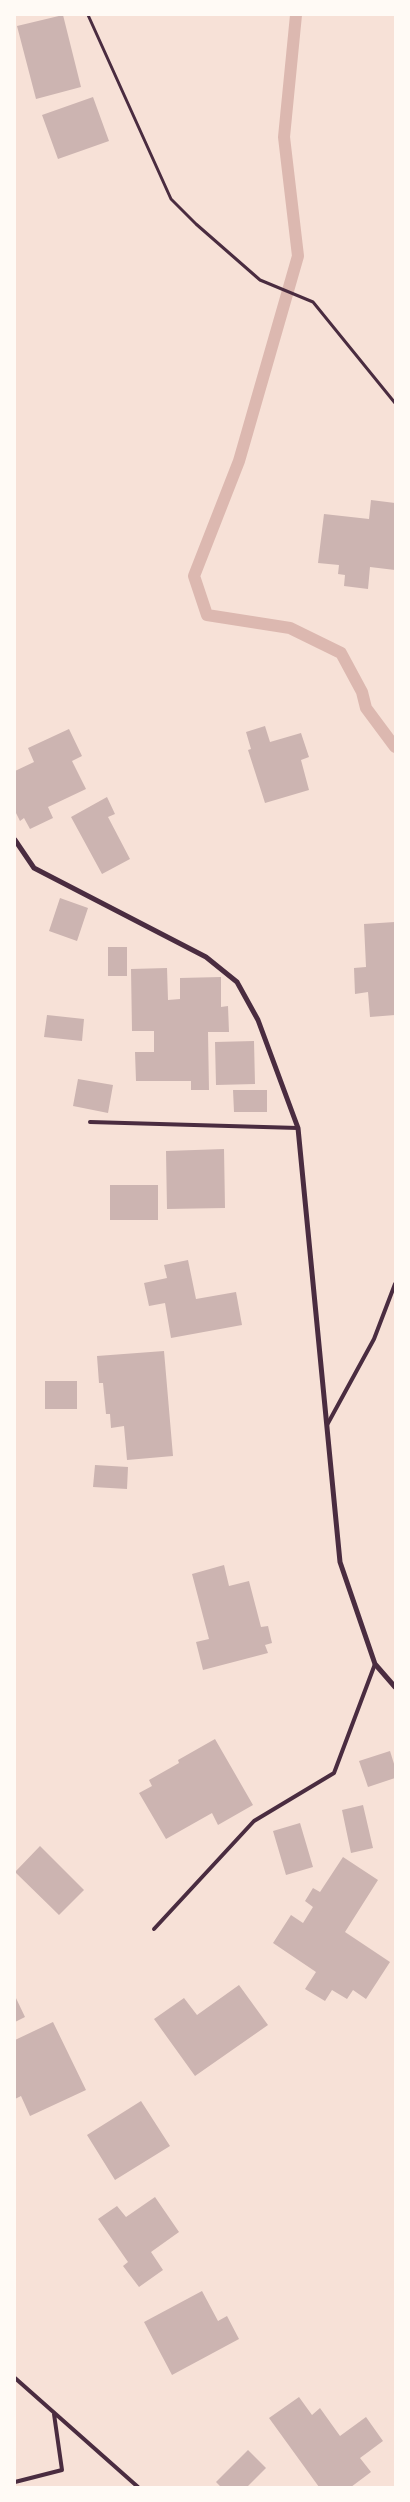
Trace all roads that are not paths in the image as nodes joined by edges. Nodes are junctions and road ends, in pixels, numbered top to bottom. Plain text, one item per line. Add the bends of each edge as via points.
1 (15, 840) edge
2 (90, 1122) dead end
3 (298, 1128) junction
4 (395, 1284) edge
5 (326, 1424) junction
6 (375, 1664) junction
7 (395, 1687) edge
8 (154, 1929) dead end
9 (15, 2378) edge
10 (54, 2414) junction
11 (15, 2482) edge
12 (138, 2487) edge

1 - 3 street via 34,868 206,957 237,982 258,1020
2 - 3 lane
3 - 5 street
4 - 5 lane via 374,1340
5 - 6 street via 340,1562
6 - 7 street
6 - 8 lane via 334,1773 254,1821
9 - 10 lane
10 - 11 lane via 62,2470
10 - 12 lane

